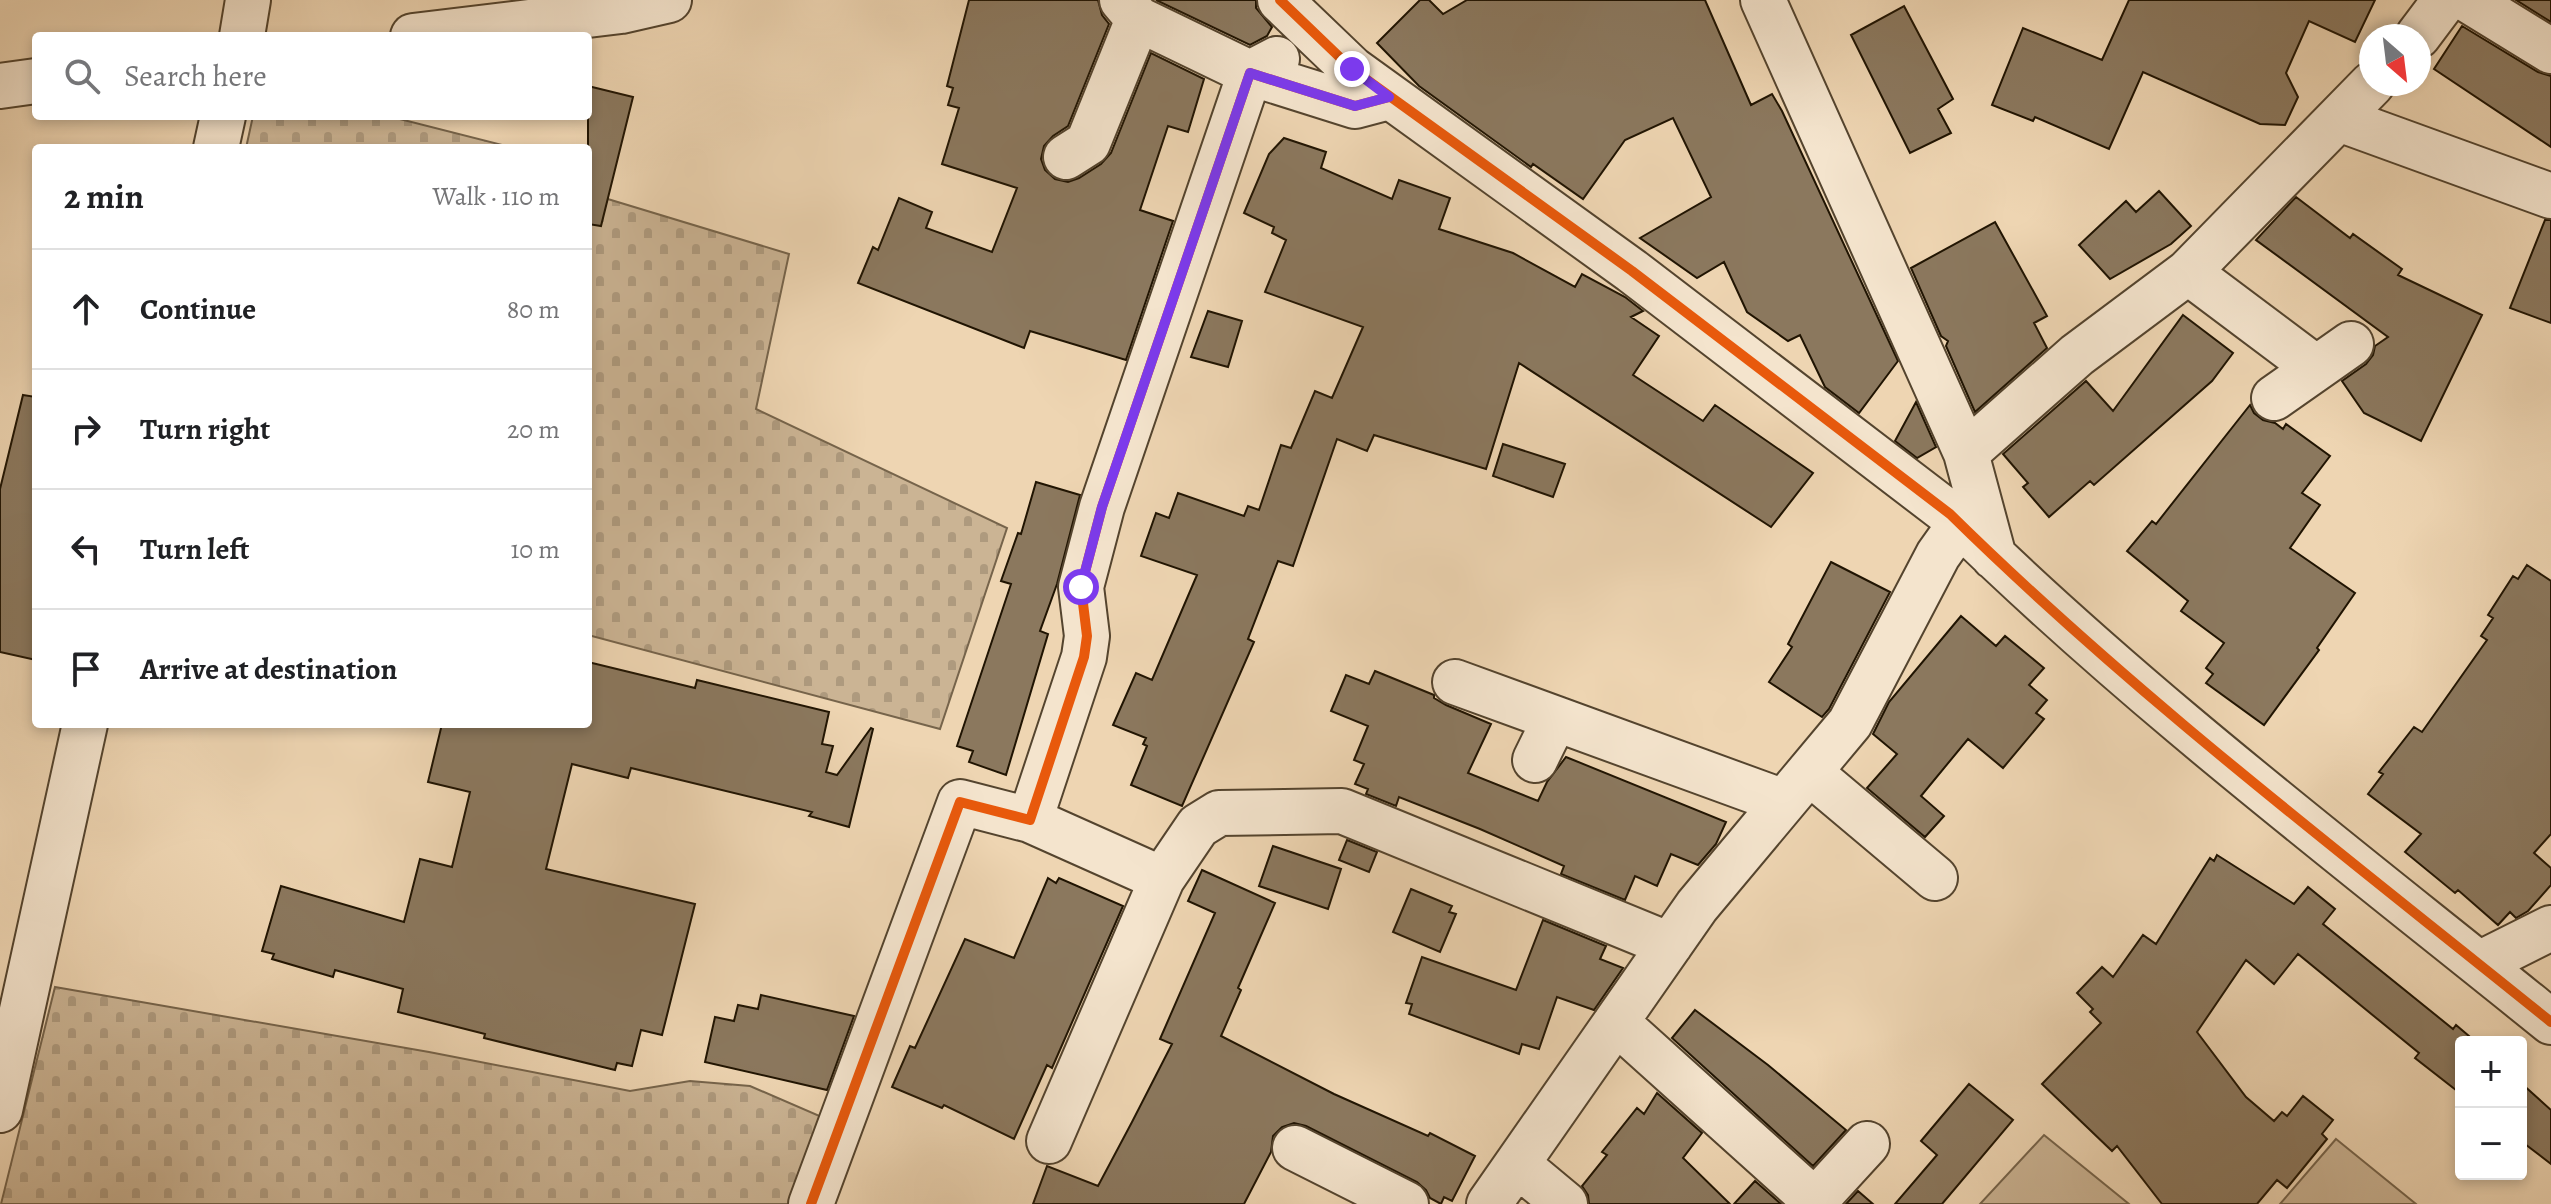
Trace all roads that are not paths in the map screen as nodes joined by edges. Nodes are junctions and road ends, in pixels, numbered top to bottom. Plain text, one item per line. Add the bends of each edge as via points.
1 (248, 0) edge
2 (669, 0) edge
3 (1280, 0) edge
4 (1763, 0) edge
5 (2445, 0) edge
6 (2468, 0) edge
7 (1130, 10) edge
8 (2427, 24) edge
9 (243, 32) edge
10 (446, 32) edge
11 (1319, 38) junction
12 (2551, 51) edge
13 (1250, 73) junction
14 (32, 82) edge
15 (0, 86) edge
16 (2361, 96) edge
17 (1389, 97) junction
18 (2339, 119) junction
19 (222, 120) edge
20 (217, 144) edge
21 (1066, 157) dead end
22 (2551, 196) edge
23 (2188, 272) junction
24 (2351, 344) dead end
25 (2316, 368) junction
26 (2274, 398) dead end
27 (1966, 453) junction
28 (1960, 524) junction
29 (1995, 559) junction
30 (1455, 682) dead end
31 (1555, 719) junction
32 (84, 728) edge
33 (1535, 760) dead end
34 (1797, 787) junction
35 (1030, 820) junction
36 (1935, 878) dead end
37 (1162, 879) junction
38 (2551, 928) edge
39 (1670, 945) junction
40 (2479, 964) junction
41 (1616, 1022) junction
42 (2551, 1022) edge
43 (8, 1036) edge
44 (0, 1110) edge
45 (1049, 1141) dead end
46 (1867, 1144) dead end
47 (1295, 1148) dead end
48 (1517, 1164) junction
49 (1813, 1202) edge
50 (811, 1204) edge
51 (1406, 1204) edge
52 (1489, 1204) edge
53 (1565, 1204) edge

1 - 9 street
2 - 10 street via 621,11
3 - 11 street
4 - 27 street
5 - 8 street
6 - 12 street
7 - 13 street
7 - 21 street via 1088,143
11 - 13 street
11 - 17 street
13 - 17 street via 1355,106
13 - 35 street via 1102,507 1081,587 1084,657
14 - 15 street
16 - 18 street
17 - 28 street via 1632,271
18 - 22 street
18 - 23 street
19 - 20 street
23 - 25 street
23 - 27 street via 2077,355
24 - 25 street
25 - 26 street
27 - 29 street
28 - 29 street
28 - 34 street via 1938,555 1850,723
29 - 40 street via 2233,768
30 - 31 street
31 - 33 street
31 - 34 street
32 - 43 street
34 - 36 street
34 - 39 street
35 - 37 street
35 - 50 street via 960,802
37 - 39 street via 1198,826 1219,813 1342,811
37 - 45 street
38 - 40 street
39 - 41 street
40 - 42 street
41 - 48 street
41 - 49 street
43 - 44 street
46 - 49 street
47 - 51 street
48 - 52 street
48 - 53 street

